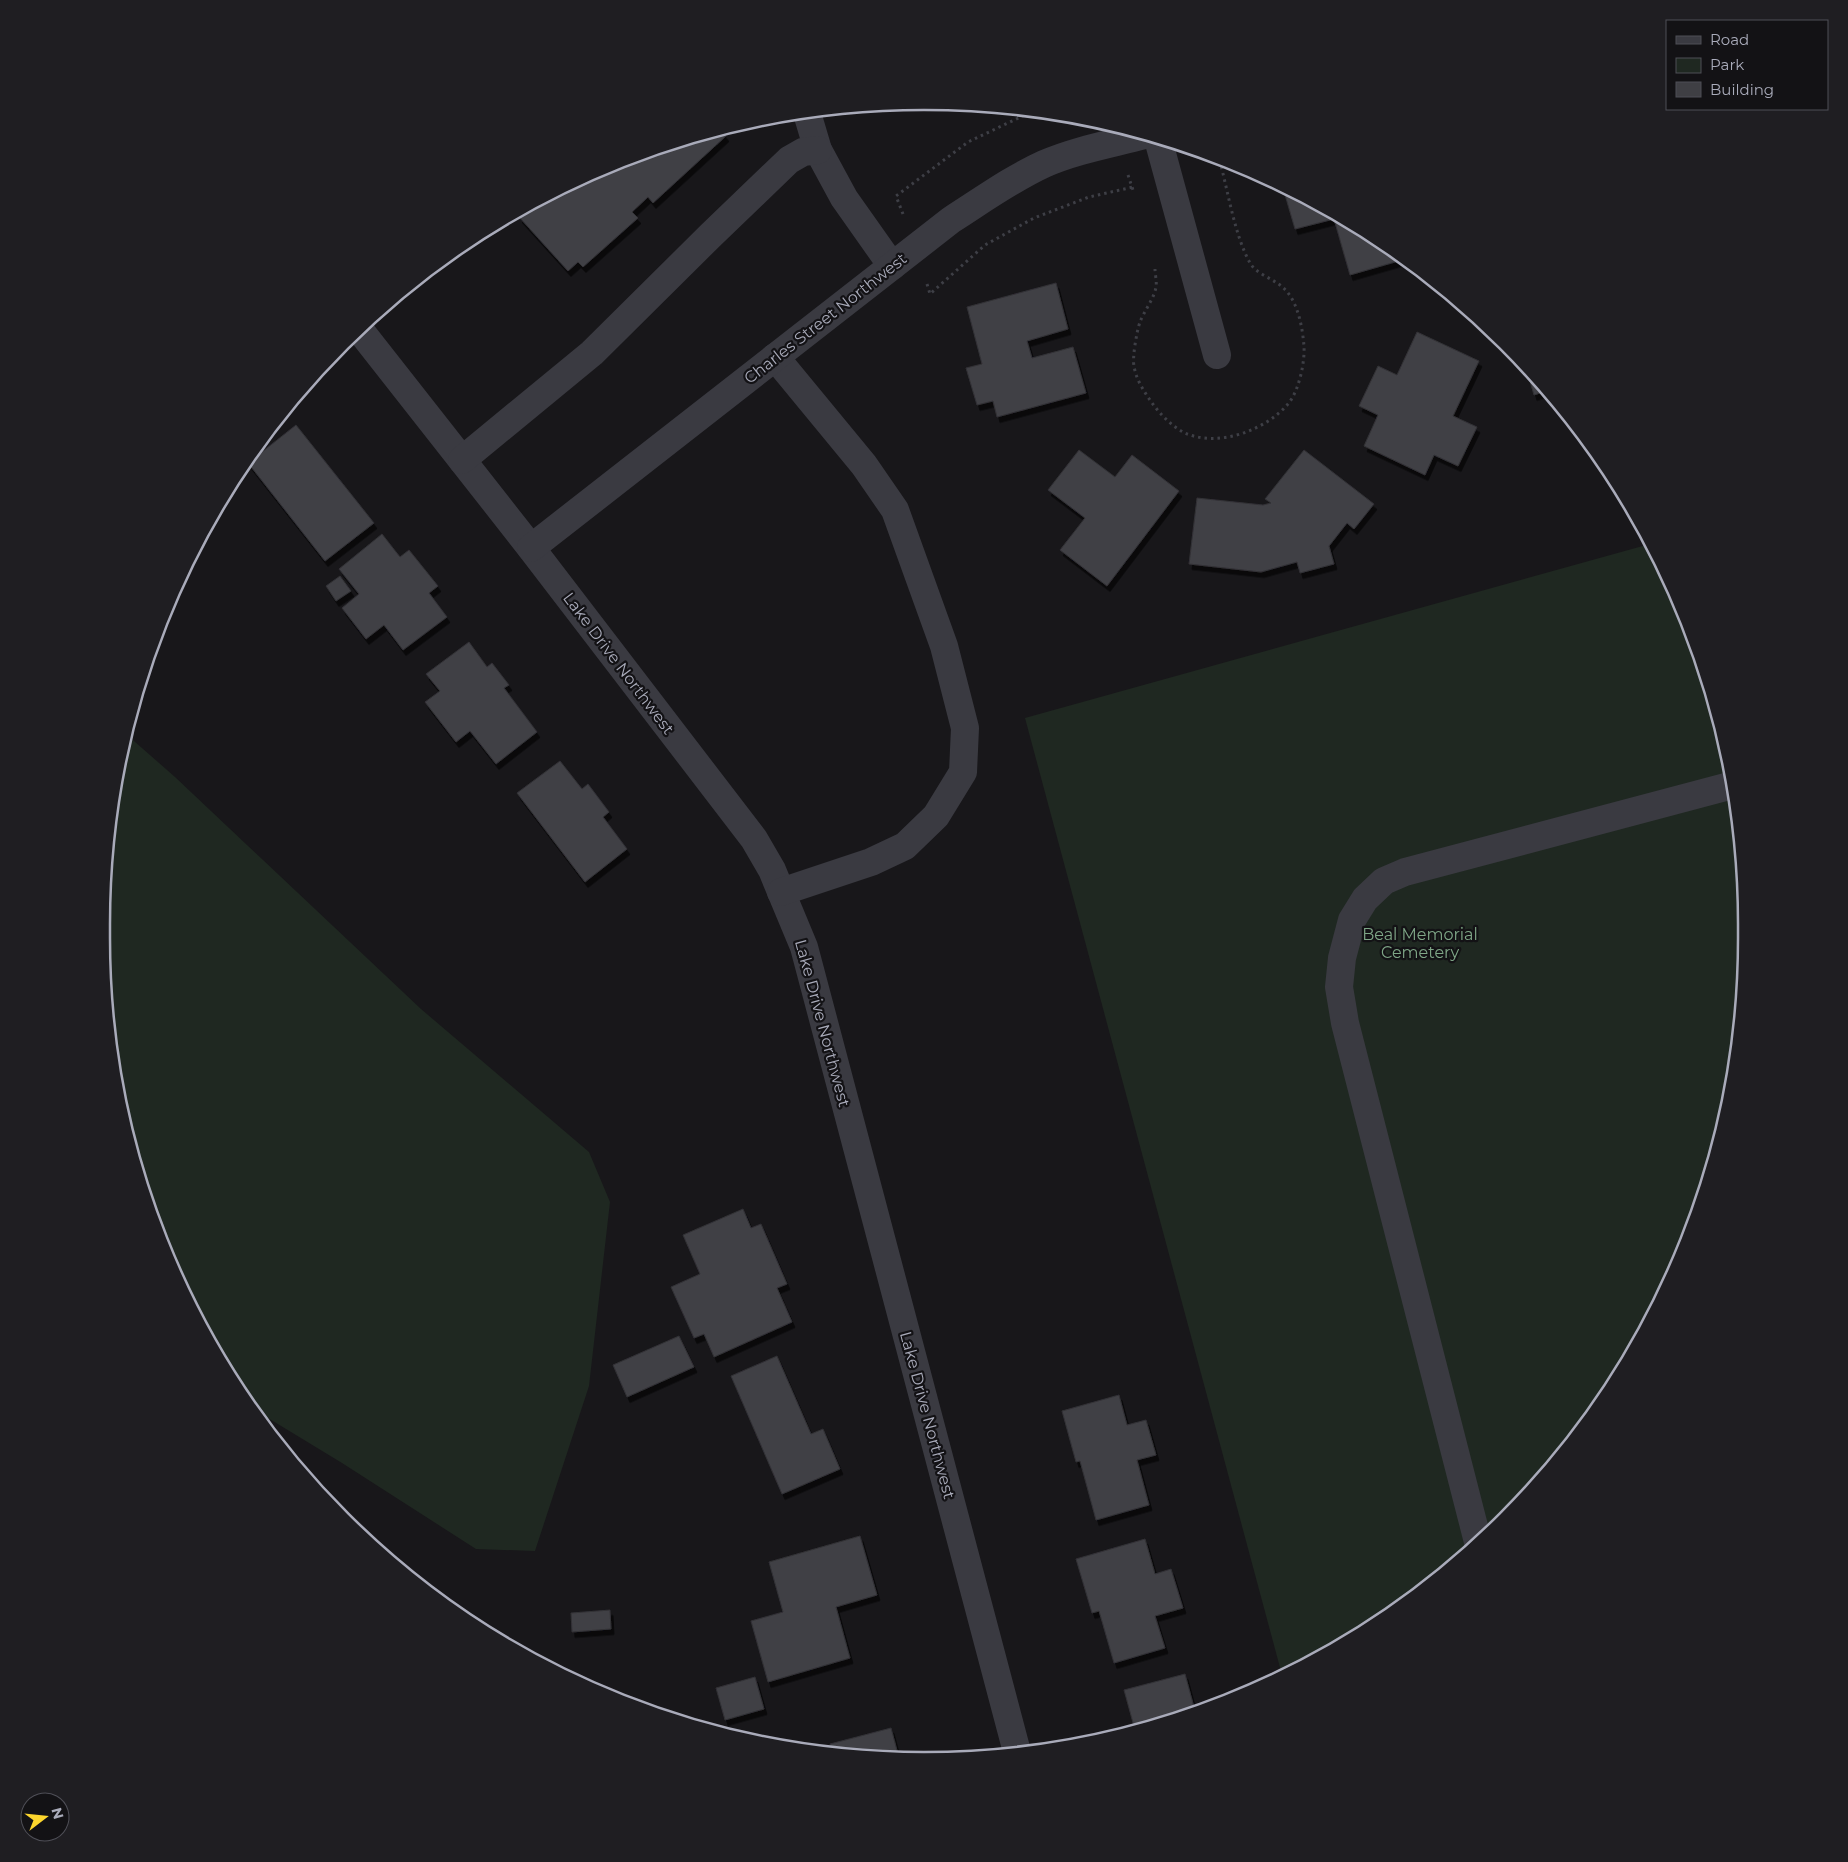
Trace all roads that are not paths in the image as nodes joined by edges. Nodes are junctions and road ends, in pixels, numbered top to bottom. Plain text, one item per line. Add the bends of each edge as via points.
1 (809, 119) edge
2 (1134, 138) edge
3 (1160, 145) edge
4 (818, 150) junction
5 (892, 266) junction
6 (363, 334) edge
7 (1217, 355) dead end
8 (775, 357) junction
9 (462, 460) junction
10 (531, 548) junction
11 (1726, 787) edge
12 (781, 892) junction
13 (1476, 1536) edge
14 (1016, 1746) edge

1 - 4 street
2 - 5 street, Charles Street Northwest via 1078,152 1044,165 951,220
3 - 7 street
4 - 5 street via 844,198
4 - 9 street via 804,152 789,160 592,353
5 - 8 street, Charles Street Northwest
6 - 9 street, Lake Drive Northwest
8 - 10 street, Charles Street Northwest
8 - 12 street via 864,464 895,510 944,646 964,728 963,772 936,816 904,846 872,862
9 - 10 street, Lake Drive Northwest
10 - 12 street, Lake Drive Northwest via 754,839
11 - 13 street via 1405,872 1384,881 1365,899 1352,920 1342,958 1340,986 1345,1023
12 - 14 street, Lake Drive Northwest via 804,947

